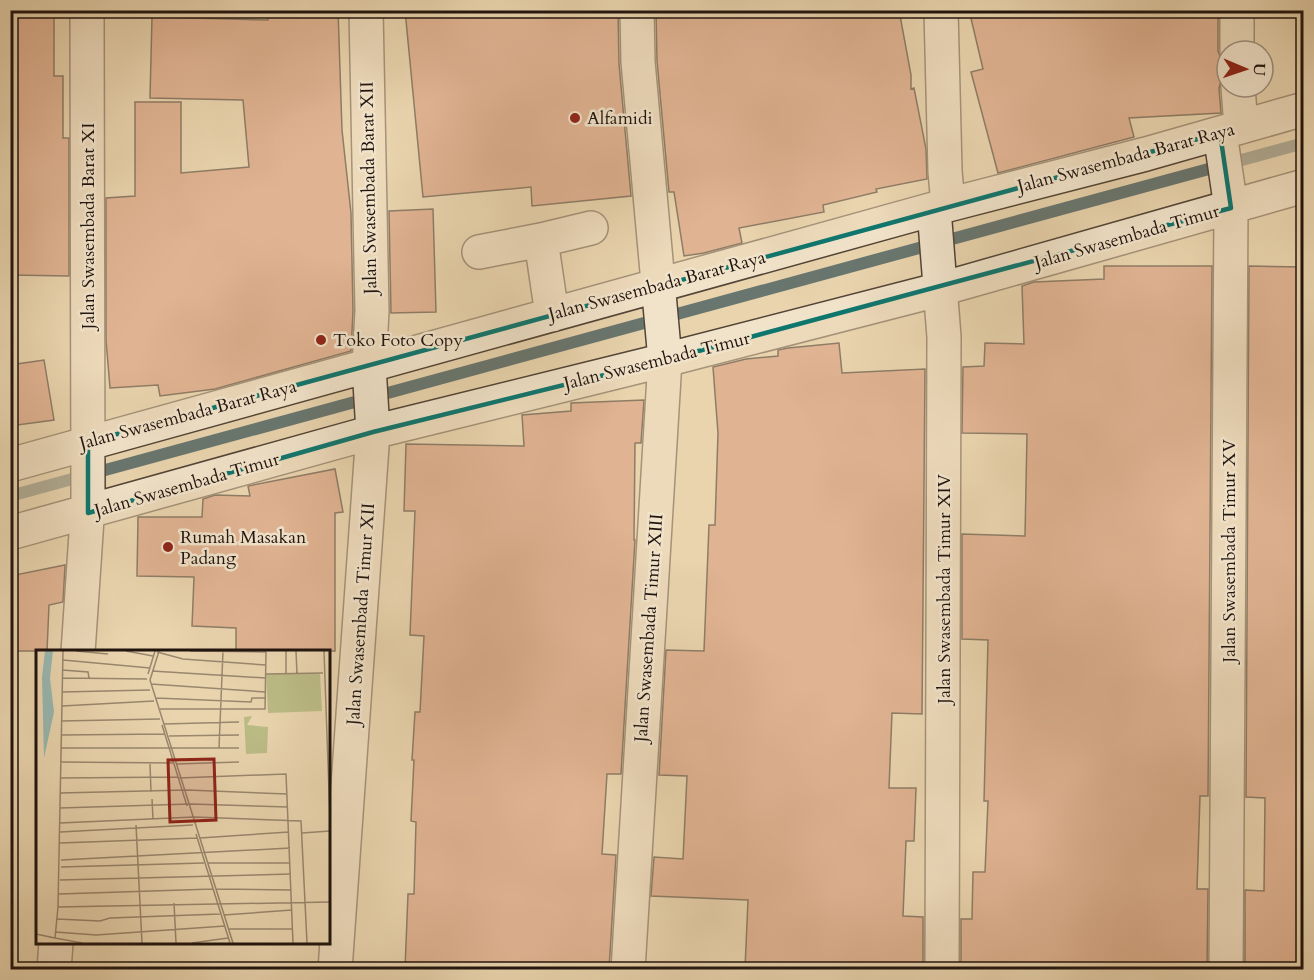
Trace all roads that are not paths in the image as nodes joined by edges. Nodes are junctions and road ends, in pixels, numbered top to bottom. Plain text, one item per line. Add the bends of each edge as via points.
1 (87, 10) edge
2 (366, 10) edge
3 (637, 10) edge
4 (941, 10) edge
5 (1237, 10) edge
6 (1237, 39) edge
7 (1235, 99) edge
8 (1304, 109) edge
9 (1227, 133) junction
10 (1304, 186) edge
11 (1230, 204) junction
12 (939, 211) junction
13 (591, 228) dead end
14 (541, 240) junction
15 (479, 252) dead end
16 (940, 280) junction
17 (660, 293) junction
18 (552, 315) junction
19 (665, 353) junction
20 (370, 371) junction
21 (372, 428) junction
22 (88, 451) junction
23 (10, 465) edge
24 (88, 508) junction
25 (10, 533) edge
26 (78, 650) edge
27 (56, 944) edge
28 (54, 969) edge
29 (335, 969) edge
30 (628, 969) edge
31 (942, 969) edge
32 (1226, 969) edge

1 - 22 street, Jalan Swasembada Barat XI
2 - 20 street, Jalan Swasembada Barat XII
3 - 17 street, Jalan Swasembada Timur XIII via 639,74
4 - 12 street, Jalan Swasembada Timur XIV via 945,171
5 - 6 street
7 - 9 street, Jalan Swasembada Timur XV
8 - 9 street, Jalan Swasembada Barat Raya
9 - 11 street, Jalan Swasembada Timur XV
9 - 12 street, Jalan Swasembada Barat Raya
10 - 11 street, Jalan Swasembada Timur
11 - 16 street, Jalan Swasembada Timur
11 - 32 street, Jalan Swasembada Timur XV
12 - 16 street, Jalan Swasembada Timur XIV
12 - 17 street, Jalan Swasembada Barat Raya
13 - 14 street
14 - 15 street
14 - 18 street
16 - 19 street, Jalan Swasembada Timur
16 - 31 street, Jalan Swasembada Timur XIV via 944,337
17 - 18 street, Jalan Swasembada Barat Raya
17 - 19 street, Jalan Swasembada Timur XIII
18 - 20 street, Jalan Swasembada Barat Raya
19 - 21 street, Jalan Swasembada Timur
19 - 30 street, Jalan Swasembada Timur XIII
20 - 21 street, Jalan Swasembada Timur XII
20 - 22 street, Jalan Swasembada Barat Raya
21 - 24 street, Jalan Swasembada Timur
21 - 29 street, Jalan Swasembada Timur XII
22 - 23 street, Jalan Swasembada Barat Raya
22 - 24 street, Jalan Swasembada Barat XI
24 - 25 street, Jalan Swasembada Timur
24 - 26 street, Jalan Swasembada Barat XI
27 - 28 street

